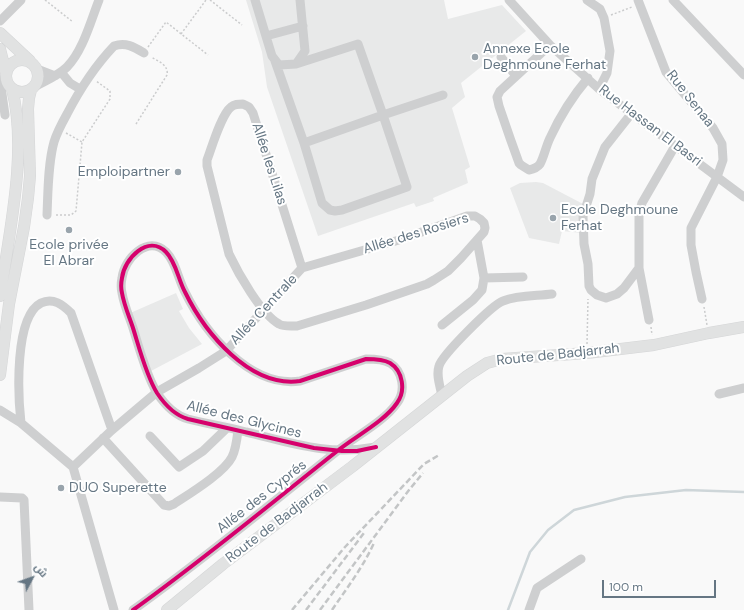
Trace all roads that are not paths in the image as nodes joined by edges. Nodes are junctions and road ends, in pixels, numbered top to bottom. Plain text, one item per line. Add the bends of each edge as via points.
1 (21, 0) edge
2 (99, 0) edge
3 (255, 0) edge
4 (300, 0) edge
5 (510, 0) edge
6 (587, 0) edge
7 (673, 0) edge
8 (638, 2) edge
9 (2, 19) edge
10 (302, 26) junction
11 (2, 35) edge
12 (266, 36) junction
13 (550, 45) junction
14 (0, 49) edge
15 (144, 53) road end
16 (501, 57) dead end
17 (275, 61) junction
18 (296, 64) junction
19 (34, 65) junction
20 (58, 74) junction
21 (744, 75) edge
22 (3, 76) edge
23 (516, 76) junction
24 (588, 78) junction
25 (34, 88) junction
26 (12, 89) junction
27 (80, 89) junction
28 (599, 89) junction
29 (443, 95) dead end
30 (631, 114) junction
31 (5, 115) dead end
32 (383, 115) junction
33 (304, 143) junction
34 (675, 146) junction
35 (717, 177) junction
36 (744, 197) edge
37 (47, 215) road end
38 (477, 240) junction
39 (302, 268) junction
40 (639, 268) junction
41 (523, 277) dead end
42 (484, 278) junction
43 (552, 294) dead end
44 (0, 296) edge
45 (702, 299) road end
46 (264, 310) junction
47 (649, 320) road end
48 (442, 325) dead end
49 (744, 327) edge
50 (226, 351) junction
51 (0, 375) edge
52 (744, 388) edge
53 (157, 392) junction
54 (718, 394) dead end
55 (442, 396) junction
56 (0, 410) edge
57 (21, 423) junction
58 (227, 428) junction
59 (112, 430) junction
60 (238, 430) junction
61 (150, 436) dead end
62 (103, 438) junction
63 (376, 447) junction
64 (337, 451) junction
65 (73, 467) junction
66 (0, 497) edge
67 (581, 559) dead end
68 (29, 610) edge
69 (114, 610) edge
70 (133, 610) edge
71 (167, 610) edge
72 (529, 610) edge

1 - 9 street
2 - 20 street via 77,54
3 - 12 street
4 - 10 street
5 - 13 street, Rue Hassan El Basri
6 - 28 street via 600,10 604,18 610,52 607,73
7 - 21 street
8 - 35 street, Rue Senaa via 666,72 713,128 722,144 723,160
9 - 11 street
10 - 12 street
10 - 18 street via 305,52
11 - 19 main road
12 - 17 street
13 - 23 street
13 - 24 street, Rue Hassan El Basri
14 - 22 main road
15 - 27 street via 129,45 114,46
16 - 23 street
17 - 18 street via 279,65
17 - 33 street
18 - 32 street via 358,44
19 - 20 street
19 - 22 main road via 16,61
19 - 25 main road via 39,77
20 - 25 street
20 - 27 street
22 - 26 main road
22 - 31 street
23 - 24 street via 497,96 519,163 529,170 540,164 561,115
24 - 28 street, Rue Hassan El Basri
25 - 26 main road via 21,93
25 - 51 main road via 29,98 28,109 28,198 9,304
26 - 44 main road via 18,146 17,167
27 - 37 street via 52,148
28 - 30 street, Rue Hassan El Basri
29 - 32 street
30 - 34 street, Rue Hassan El Basri
30 - 40 street via 605,147 592,179 583,216 584,244 589,286 597,295 606,298 620,291
32 - 33 street
32 - 33 street via 407,187 342,210 330,210 322,202
34 - 35 street, Rue Hassan El Basri
34 - 40 street via 642,203 638,222
35 - 36 street, Rue Hassan El Basri
35 - 45 street, Rue Senaa via 691,228 694,265
38 - 39 street, Allée des Rosiers via 484,232 484,223 475,216 467,216 398,240
38 - 42 street
38 - 46 street, Allée des Rosiers via 448,271 434,280 366,305 288,327 280,325
39 - 46 street, Allée Centrale
39 - 46 street, Allée les Lilas via 253,113 243,104 235,105 224,115 207,166 229,254
40 - 47 street
41 - 42 street
42 - 48 street via 482,290
43 - 55 street via 508,299 486,314 441,361 437,375
46 - 50 street, Allée Centrale
49 - 55 main road, Route de Badjarrah via 654,345 587,353 512,357 494,361 472,372
50 - 53 street, Allée Centrale
50 - 53 street, Allée des Glycines via 184,292 172,259 158,246 150,245 139,250 126,266 122,276 121,292
50 - 64 street, Allée des Cyprés via 263,376 277,381 300,381 376,359 390,364 398,371 402,385 398,402 382,418
52 - 54 street
53 - 58 street, Allée des Glycines via 177,415
53 - 59 street, Allée Centrale
55 - 63 main road, Route de Badjarrah
56 - 57 street
57 - 59 street via 19,405 23,334 31,312 45,301 53,301 63,305 71,313
57 - 65 street
58 - 60 street, Allée des Glycines
58 - 61 street via 203,451 179,467
59 - 62 street, Allée Centrale
60 - 62 street via 234,452 228,463 206,482 169,506 164,505
60 - 64 street, Allée des Glycines
62 - 65 street, Allée Centrale
63 - 64 street, Allée des Glycines
63 - 71 main road, Route de Badjarrah
64 - 70 street, Allée des Cyprés
65 - 69 street
66 - 68 street via 24,500
67 - 72 street via 537,588

